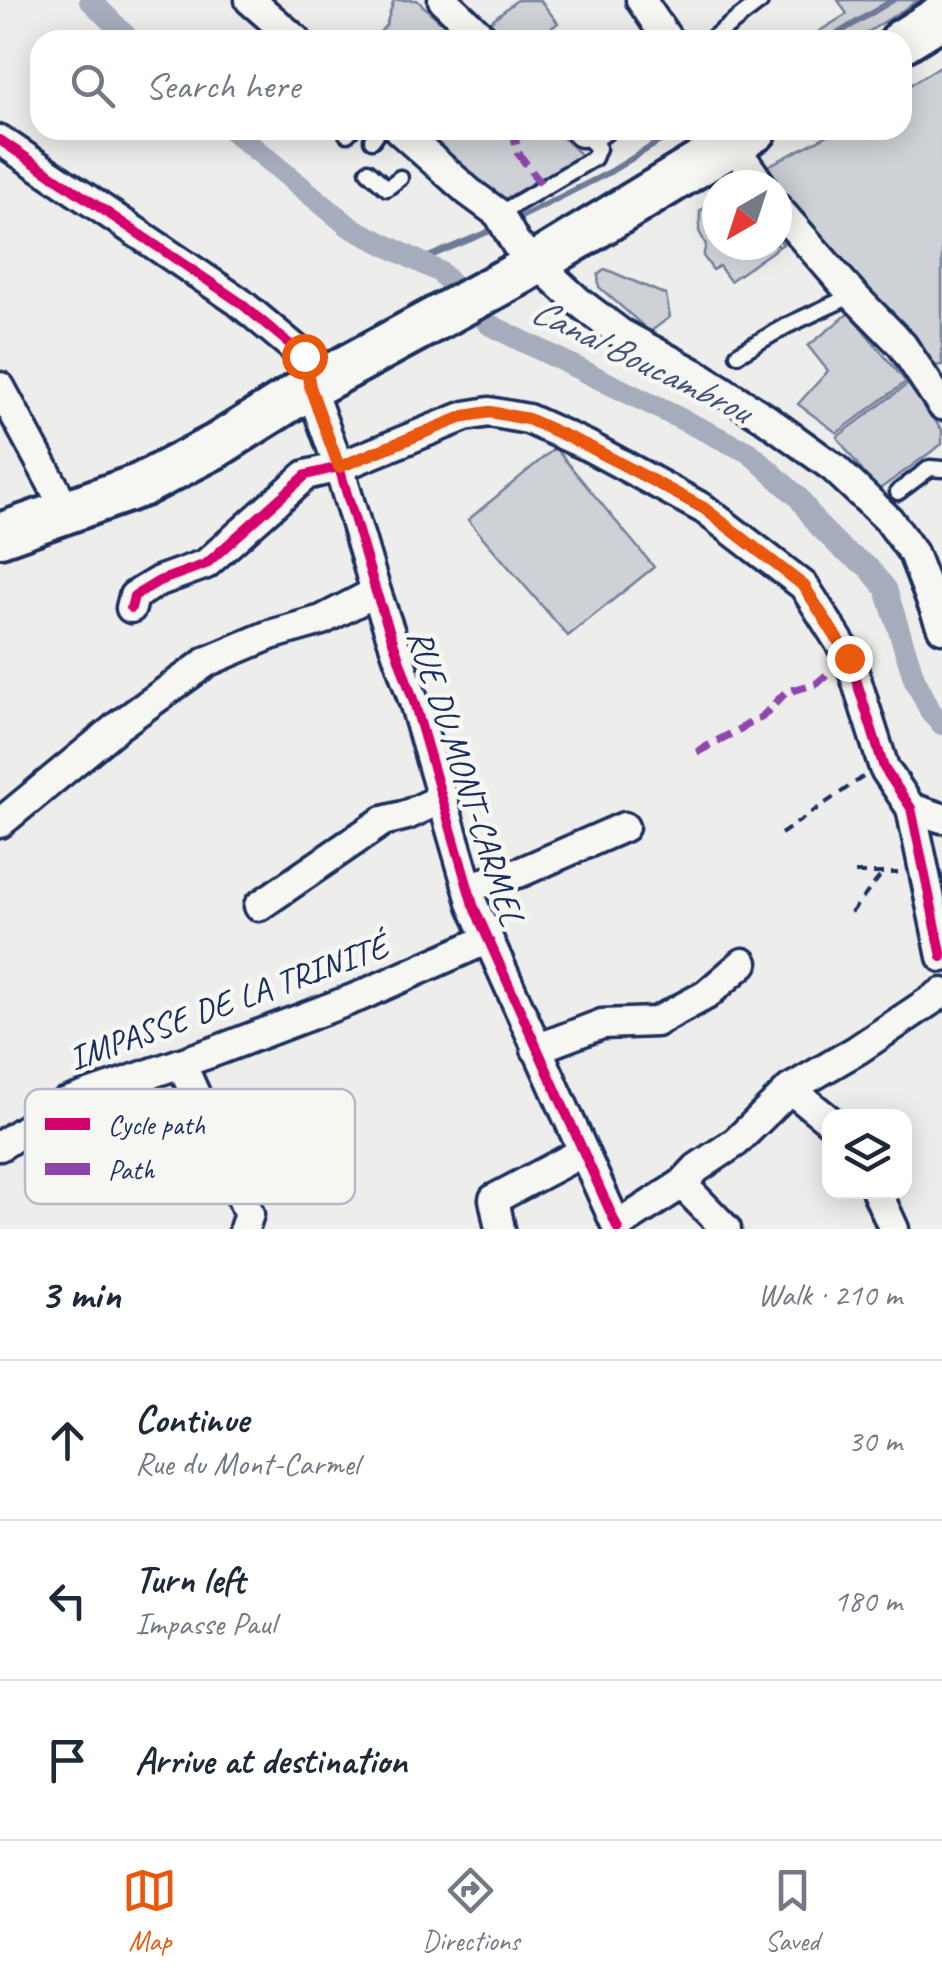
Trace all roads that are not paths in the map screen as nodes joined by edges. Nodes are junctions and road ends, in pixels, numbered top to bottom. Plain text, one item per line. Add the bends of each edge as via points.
1 (250, 0) edge
2 (443, 0) edge
3 (760, 2) edge
4 (649, 3) edge
5 (942, 16) edge
6 (284, 30) edge
7 (474, 30) edge
8 (663, 30) edge
9 (723, 30) edge
10 (912, 35) edge
11 (0, 140) edge
12 (407, 140) edge
13 (594, 140) edge
14 (727, 140) edge
15 (740, 140) edge
16 (753, 170) edge
17 (368, 171) dead end
18 (400, 178) dead end
19 (499, 214) junction
20 (792, 225) edge
21 (525, 259) junction
22 (853, 296) junction
23 (738, 354) dead end
24 (933, 378) edge
25 (310, 387) junction
26 (0, 388) edge
27 (942, 406) edge
28 (339, 467) junction
29 (942, 469) edge
30 (898, 492) dead end
31 (68, 513) junction
32 (0, 535) edge
33 (376, 592) junction
34 (131, 608) dead end
35 (942, 628) edge
36 (442, 799) junction
37 (910, 808) junction
38 (942, 818) edge
39 (0, 823) edge
40 (624, 827) dead end
41 (469, 886) junction
42 (259, 906) dead end
43 (488, 939) junction
44 (938, 944) edge
45 (743, 963) dead end
46 (942, 993) edge
47 (536, 1050) junction
48 (182, 1063) junction
49 (104, 1089) edge
50 (193, 1089) edge
51 (790, 1089) junction
52 (822, 1115) edge
53 (25, 1129) edge
54 (0, 1146) edge
55 (583, 1152) junction
56 (682, 1184) junction
57 (880, 1199) edge
58 (244, 1204) edge
59 (618, 1227) edge
60 (244, 1229) edge
61 (500, 1229) edge
62 (726, 1229) edge
63 (894, 1229) edge

1 - 6 street
2 - 7 street
3 - 9 lane
4 - 8 street
5 - 10 main road
11 - 25 street, RUE DU MONT-CARMEL via 238,301 304,356
12 - 19 street via 423,160
13 - 19 lane via 594,158
14 - 21 main road
15 - 16 street
17 - 18 lane via 387,188
19 - 21 street
20 - 22 street
21 - 25 main road via 408,336
21 - 35 street via 620,333 701,377 834,468 914,553
22 - 23 lane
22 - 24 street
24 - 27 street
25 - 28 street, RUE DU MONT-CARMEL
25 - 31 main road via 216,446
26 - 31 street
28 - 33 street, RUE DU MONT-CARMEL
28 - 34 street via 306,475 206,564 159,581 134,596
28 - 37 street via 490,412 528,419 704,508 804,586 849,658 882,762
29 - 30 lane via 930,468
31 - 32 main road
33 - 36 street, RUE DU MONT-CARMEL
33 - 39 street via 322,620 208,660
36 - 41 street, RUE DU MONT-CARMEL
36 - 42 street via 384,821
37 - 38 street
37 - 44 street
40 - 41 street via 521,872
41 - 43 street, RUE DU MONT-CARMEL
43 - 47 street, RUE DU MONT-CARMEL
43 - 48 street, IMPASSE DE LA TRINITÉ
45 - 47 street via 706,995 656,1022 602,1024
46 - 51 street
47 - 55 street, RUE DU MONT-CARMEL
48 - 49 street, IMPASSE DE LA TRINITÉ
48 - 50 street
51 - 52 street
51 - 56 street
53 - 54 street, IMPASSE DE LA TRINITÉ
55 - 59 street, RUE DU MONT-CARMEL
55 - 61 street via 494,1198
56 - 59 street
56 - 62 street
57 - 63 street
58 - 60 street

